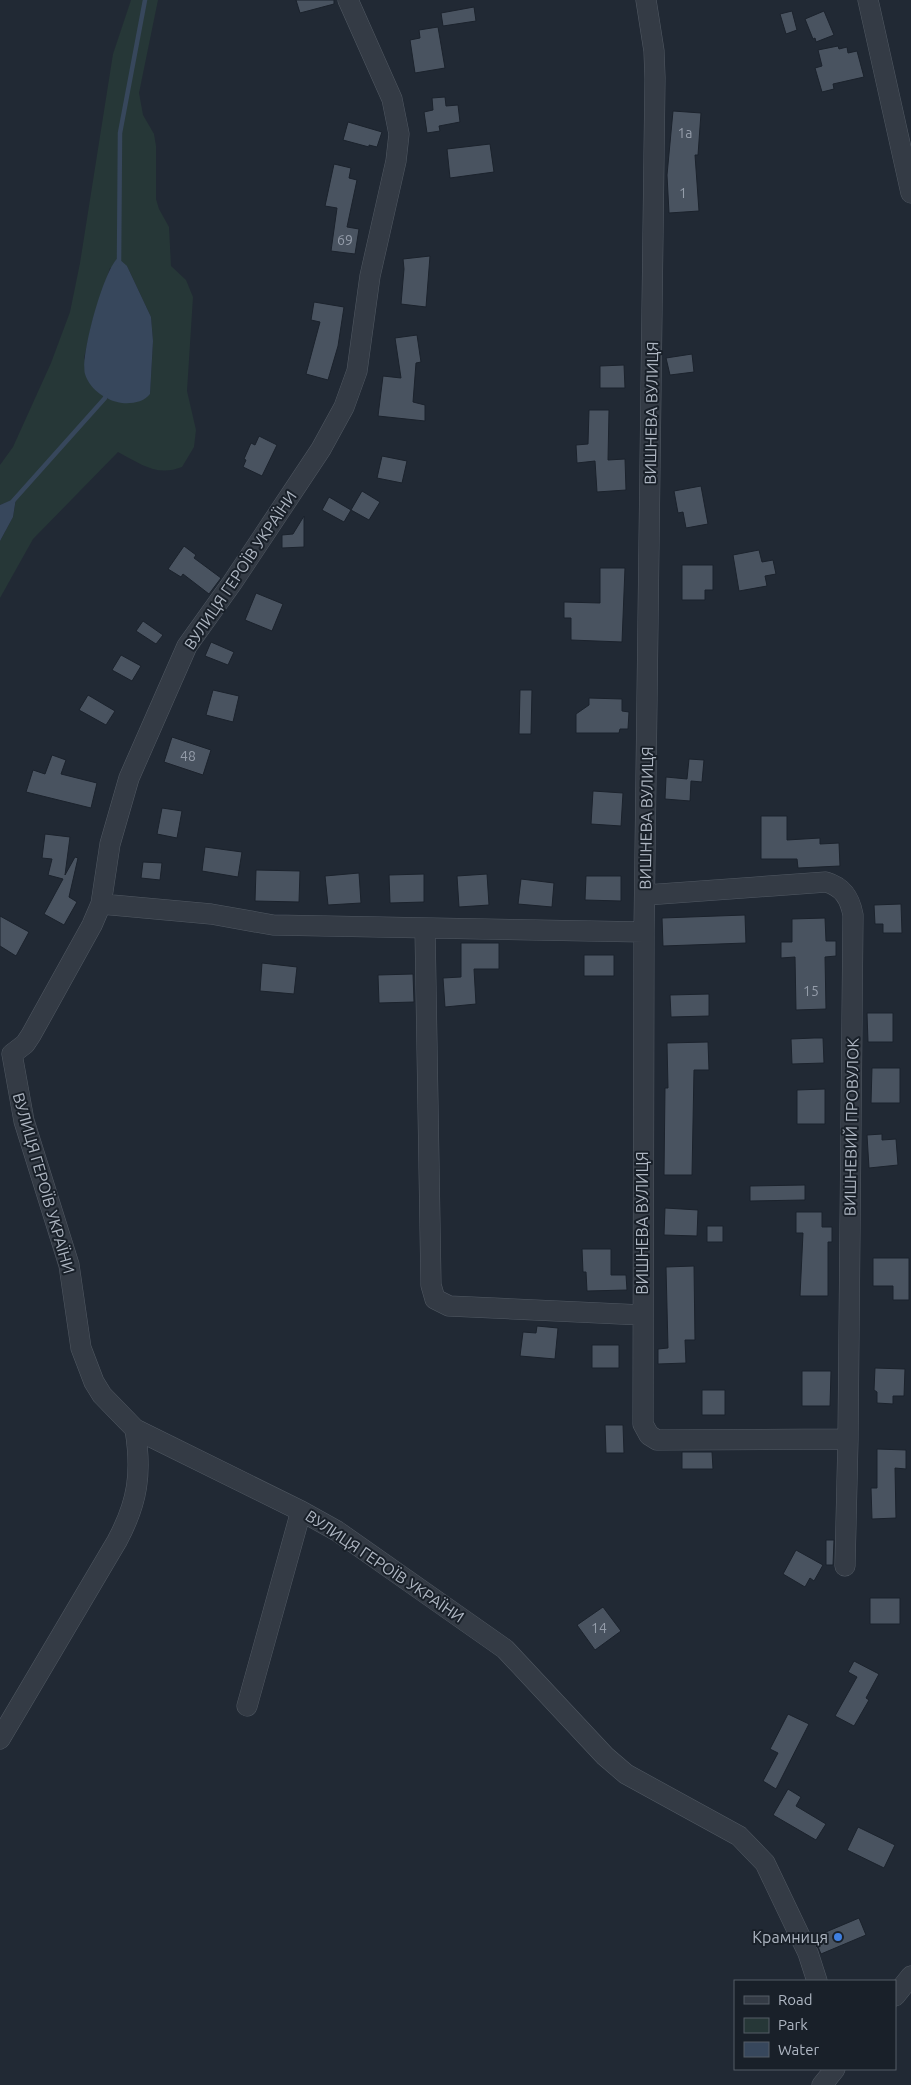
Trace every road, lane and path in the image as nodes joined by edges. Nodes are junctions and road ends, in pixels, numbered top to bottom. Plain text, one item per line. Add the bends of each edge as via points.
1 (348, 0) edge
2 (646, 0) edge
3 (868, 0) edge
4 (911, 193) edge
5 (646, 895) junction
6 (101, 904) junction
7 (425, 928) junction
8 (644, 932) junction
9 (6, 1054) edge
10 (642, 1315) junction
11 (135, 1429) junction
12 (848, 1439) junction
13 (301, 1511) junction
14 (845, 1566) dead end
15 (247, 1706) dead end
16 (0, 1739) edge
17 (911, 1976) edge
18 (817, 1980) edge
19 (896, 1995) edge

1 - 6 street, ВУЛИЦЯ ГЕРОЇВ УКРАЇНИ via 392,99 399,134 370,276 357,371 344,407 321,449 187,646 129,778 110,844
2 - 5 street, ВИШНЕВА ВУЛИЦЯ via 654,51
3 - 4 street
5 - 8 street, ВИШНЕВА ВУЛИЦЯ
5 - 12 street, ВИШНЕВИЙ ПРОВУЛОК via 826,882 842,890 851,905
6 - 7 street via 211,914 273,925
6 - 9 street, ВУЛИЦЯ ГЕРОЇВ УКРАЇНИ via 31,1035 25,1044
7 - 8 street
7 - 10 street via 431,1285 435,1299 449,1306
8 - 10 street, ВИШНЕВА ВУЛИЦЯ
9 - 11 street, ВУЛИЦЯ ГЕРОЇВ УКРАЇНИ via 69,1265 83,1357 102,1395
10 - 12 street, ВИШНЕВА ВУЛИЦЯ via 642,1424 657,1440
11 - 13 street, ВУЛИЦЯ ГЕРОЇВ УКРАЇНИ
11 - 16 street via 138,1486 131,1512
12 - 14 street, ВИШНЕВИЙ ПРОВУЛОК
13 - 15 street
13 - 18 street, ВУЛИЦЯ ГЕРОЇВ УКРАЇНИ via 337,1531 505,1649 605,1756 626,1774 728,1828 749,1844 765,1863 808,1953
17 - 19 street

